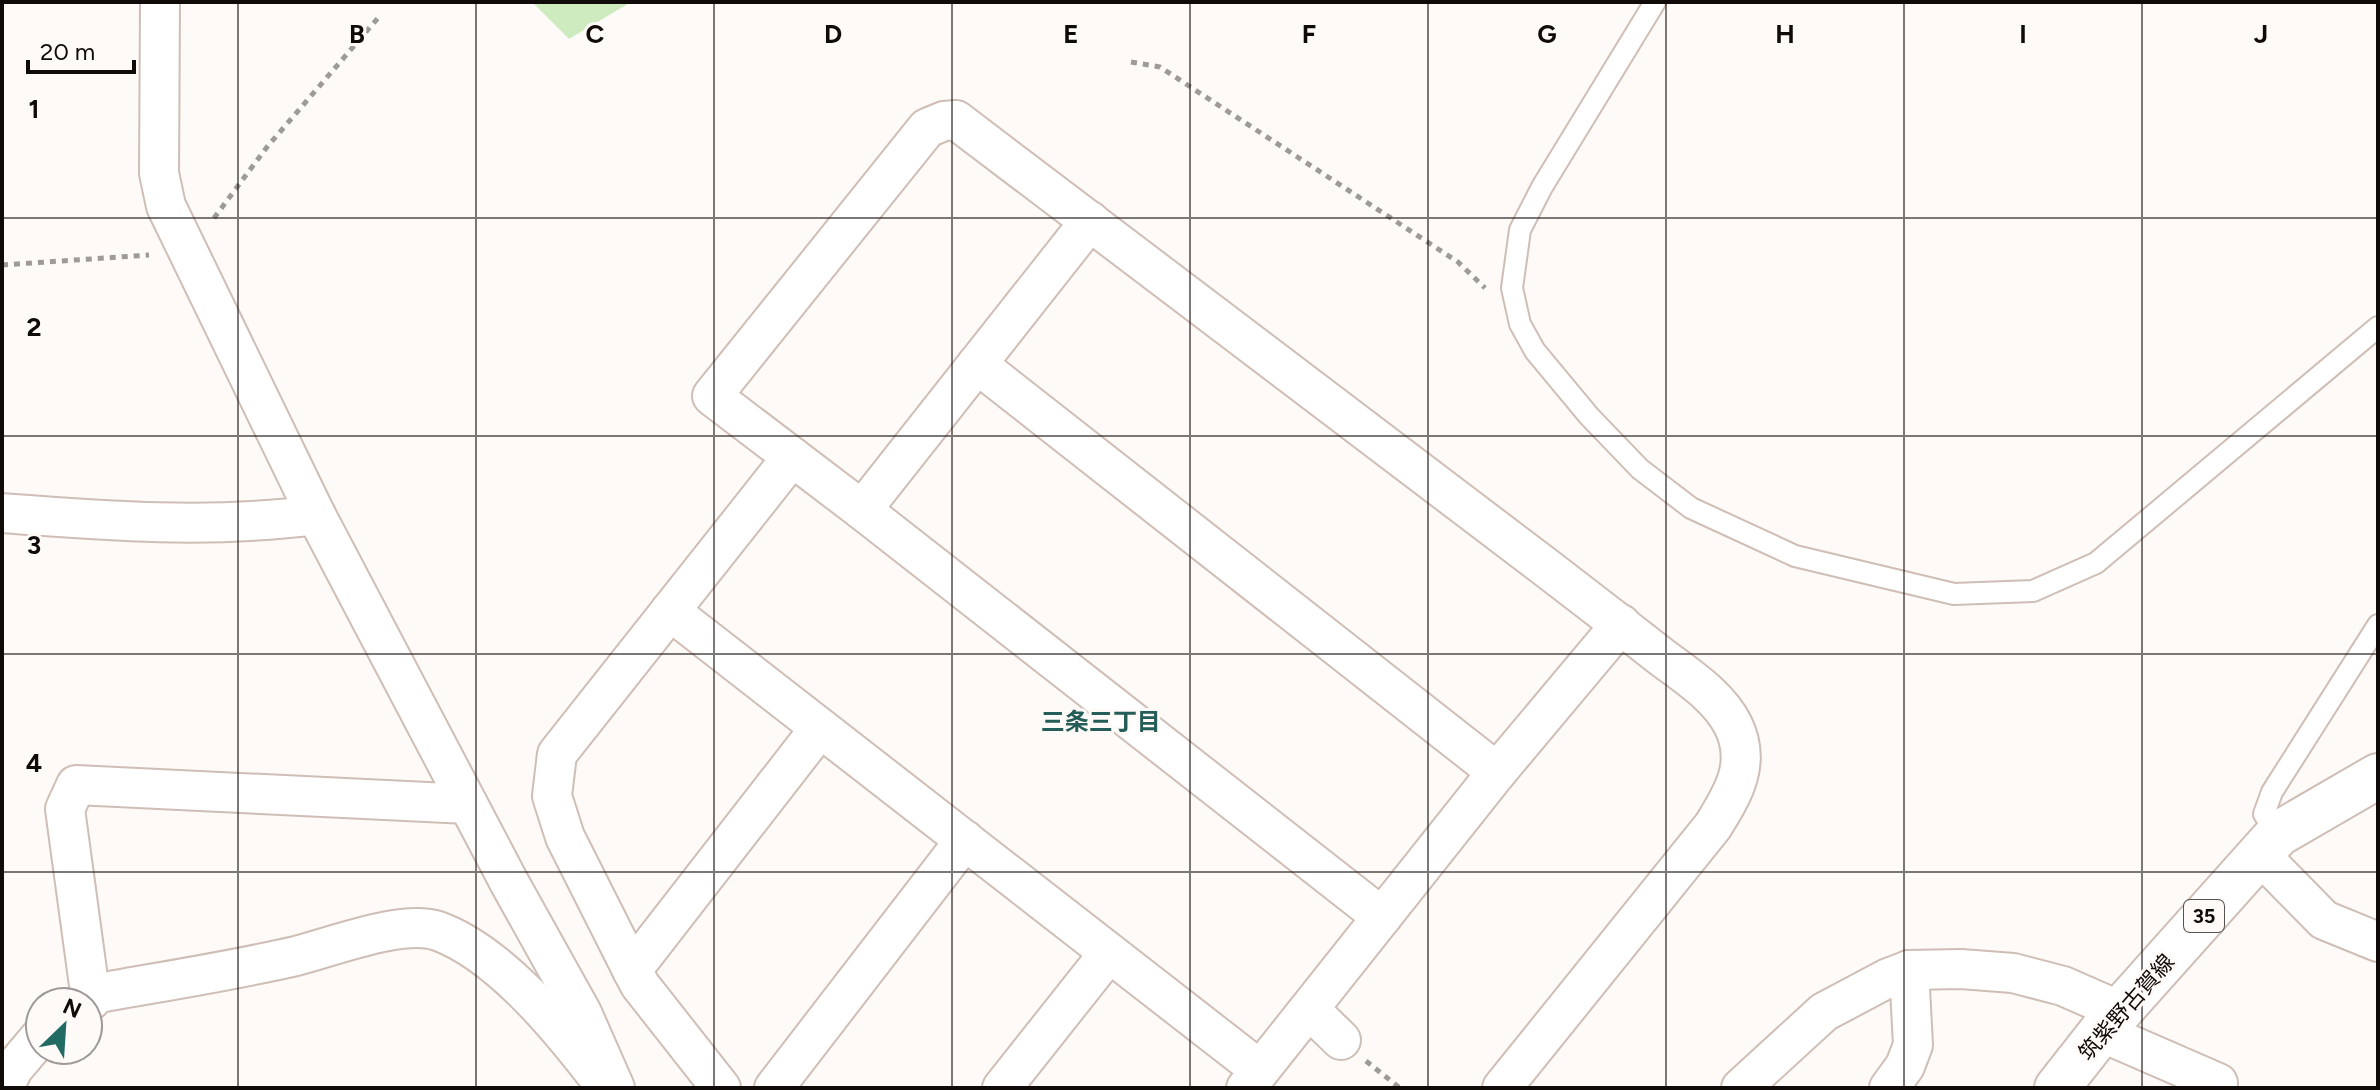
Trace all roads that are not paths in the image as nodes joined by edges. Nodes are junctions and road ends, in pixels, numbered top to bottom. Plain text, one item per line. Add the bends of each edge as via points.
1 (160, 2) edge
2 (1655, 2) edge
3 (1090, 221) junction
4 (2378, 327) edge
5 (977, 364) junction
6 (792, 457) junction
7 (862, 510) junction
8 (2, 513) edge
9 (316, 515) junction
10 (670, 611) junction
11 (1621, 624) junction
12 (2378, 625) edge
13 (820, 728) junction
14 (1497, 772) junction
15 (2378, 776) edge
16 (468, 804) junction
17 (965, 840) junction
18 (2268, 844) junction
19 (1382, 917) junction
20 (2378, 942) edge
21 (1109, 953) junction
22 (632, 970) junction
23 (1909, 970) junction
24 (87, 986) edge
25 (104, 992) edge
26 (1310, 1010) junction
27 (2111, 1022) junction
28 (1341, 1040) dead end
29 (24, 1056) edge
30 (1253, 1079) edge
31 (4, 1088) edge
32 (607, 1088) edge
33 (615, 1088) edge
34 (721, 1088) edge
35 (774, 1088) edge
36 (1002, 1088) edge
37 (1502, 1088) edge
38 (1741, 1088) edge
39 (1889, 1088) edge
40 (2057, 1088) edge
41 (2217, 1088) edge

1 - 9 street via 159,173 166,206
2 - 4 lane via 1520,230 1512,288 1520,324 1535,351 1640,469 1691,508 1795,556 1954,594 2033,591 2096,563
3 - 5 street
3 - 6 street via 956,120 927,128 712,396
3 - 11 street
5 - 7 street
5 - 14 street
6 - 7 street
6 - 10 street
7 - 19 street
8 - 9 street via 143,523 258,523
9 - 16 street
10 - 13 street
10 - 22 street via 557,754 553,775 552,796 565,837
11 - 14 street
11 - 37 street via 1714,698 1741,745 1740,774 1713,826
12 - 18 lane via 2272,792 2264,814
13 - 17 street
13 - 22 street
14 - 19 street
15 - 18 main road, 筑紫野古賀線 / 35
16 - 24 street via 76,785 65,809
16 - 33 street via 582,1013
17 - 21 street
17 - 35 street
18 - 20 street via 2324,920
18 - 27 main road, 筑紫野古賀線 / 35
19 - 26 street
21 - 30 street
21 - 36 street
22 - 34 street
23 - 27 street via 2013,973 2063,986
23 - 38 street via 1824,1012
23 - 39 street via 1913,1045
25 - 32 street via 295,956 390,930 436,930 473,950 519,987
26 - 28 street
26 - 30 street
27 - 40 main road, 筑紫野古賀線 / 35
27 - 41 street via 2218,1083
29 - 31 street

